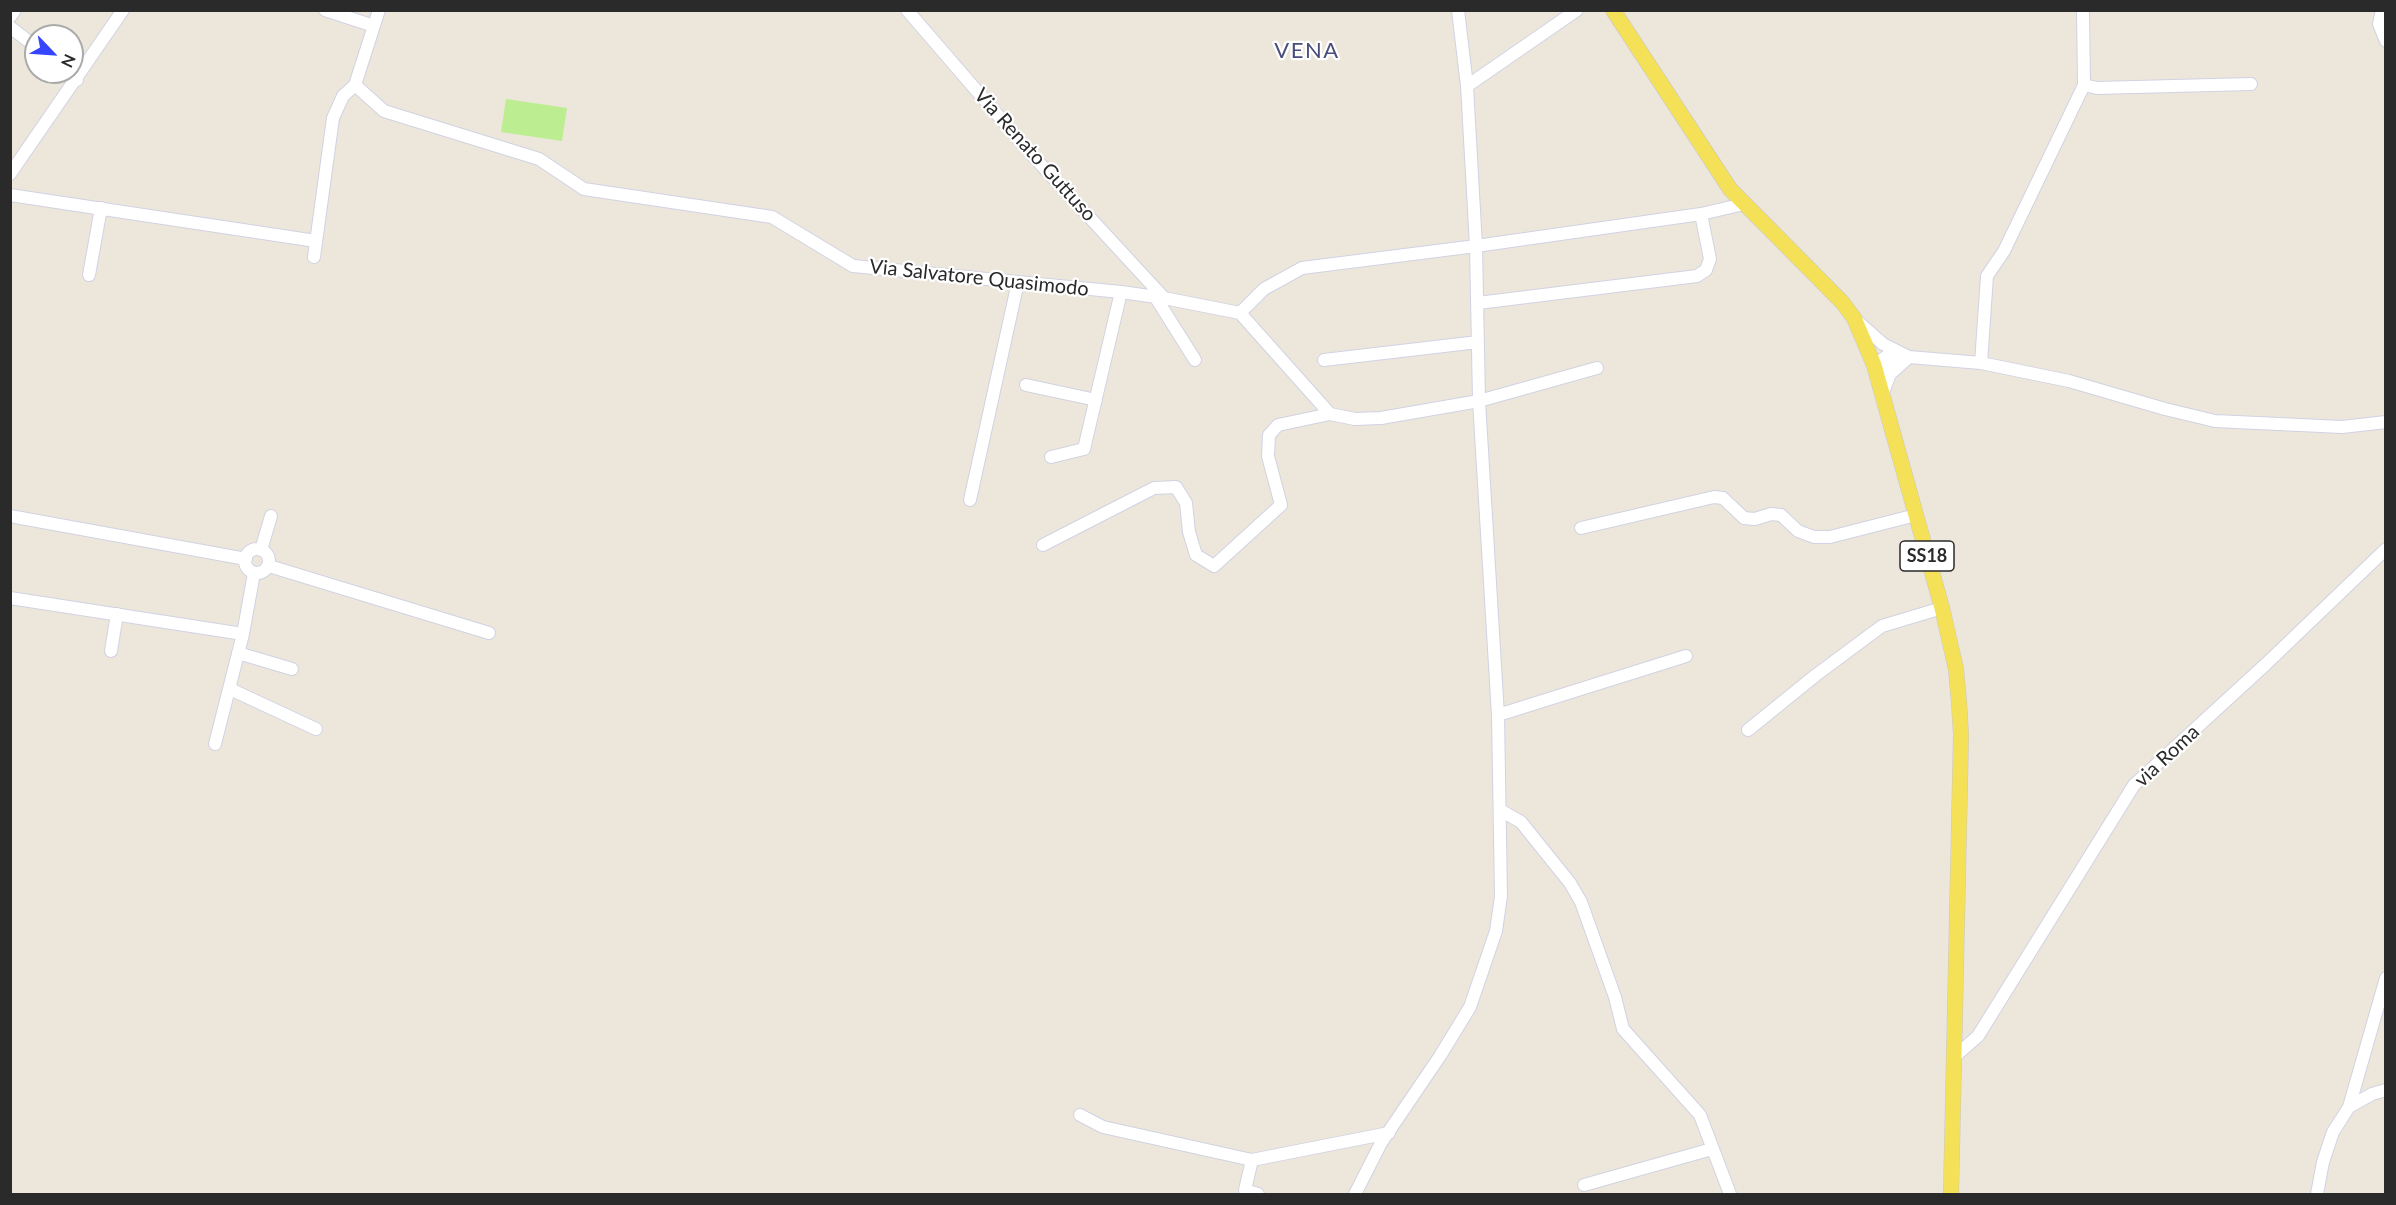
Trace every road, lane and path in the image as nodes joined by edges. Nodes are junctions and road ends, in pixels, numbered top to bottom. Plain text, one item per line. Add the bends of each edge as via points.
1 (15, 10) edge
2 (123, 10) edge
3 (325, 10) edge
4 (379, 10) edge
5 (907, 10) edge
6 (1458, 10) edge
7 (1577, 10) edge
8 (1612, 10) edge
9 (2083, 10) edge
10 (2382, 10) edge
11 (10, 17) edge
12 (374, 26) junction
13 (10, 27) edge
14 (24, 38) edge
15 (2385, 41) edge
16 (84, 60) edge
17 (67, 84) edge
18 (2251, 84) dead end
19 (355, 85) junction
20 (2084, 85) junction
21 (1467, 86) junction
22 (10, 174) edge
23 (10, 195) edge
24 (1744, 204) junction
25 (101, 208) junction
26 (1701, 214) junction
27 (316, 241) junction
28 (1476, 246) junction
29 (314, 257) dead end
30 (89, 275) dead end
31 (1018, 282) junction
32 (1121, 292) junction
33 (1160, 298) junction
34 (1478, 303) junction
35 (1239, 313) junction
36 (1854, 318) junction
37 (1478, 342) junction
38 (1904, 358) junction
39 (1196, 360) dead end
40 (1324, 360) dead end
41 (1981, 363) junction
42 (1874, 365) junction
43 (1597, 368) dead end
44 (1026, 385) dead end
45 (1882, 394) junction
46 (1096, 400) junction
47 (1479, 401) junction
48 (1330, 414) junction
49 (2385, 422) edge
50 (1051, 458) dead end
51 (970, 500) dead end
52 (1916, 515) junction
53 (10, 516) edge
54 (271, 516) dead end
55 (1581, 528) dead end
56 (1043, 545) dead end
57 (2385, 549) edge
58 (261, 550) junction
59 (246, 559) junction
60 (269, 566) junction
61 (254, 573) junction
62 (10, 598) edge
63 (1942, 608) junction
64 (117, 614) junction
65 (489, 633) dead end
66 (243, 634) junction
67 (111, 651) dead end
68 (238, 653) junction
69 (1686, 656) dead end
70 (292, 669) dead end
71 (230, 688) junction
72 (1498, 715) junction
73 (316, 729) dead end
74 (1748, 730) dead end
75 (215, 744) dead end
76 (1500, 810) junction
77 (2385, 978) edge
78 (1953, 1058) junction
79 (2385, 1090) edge
80 (2349, 1107) junction
81 (1080, 1115) dead end
82 (1389, 1133) junction
83 (1712, 1149) junction
84 (1252, 1160) junction
85 (1584, 1185) dead end
86 (1258, 1194) edge
87 (1355, 1194) edge
88 (1730, 1194) edge
89 (1951, 1194) edge
90 (2317, 1194) edge

1 - 11 street
2 - 16 street
3 - 12 street
4 - 12 street
5 - 33 street, Via Renato Guttuso
6 - 21 street
7 - 21 street
8 - 24 main road, SS18 via 1730,189
9 - 20 street
10 - 15 street via 2379,24
12 - 19 street
13 - 14 street
17 - 22 street
18 - 20 street via 2097,88
19 - 27 street via 343,96 333,118
19 - 31 street, Via Salvatore Quasimodo via 384,111 539,159 584,189 772,217 853,266
20 - 41 street via 2004,251 1987,276
21 - 28 street
23 - 25 street
24 - 26 street
24 - 36 main road, SS18
25 - 27 street
25 - 30 street
26 - 28 street
26 - 34 street via 1710,259 1706,270 1697,276
27 - 29 street
28 - 34 street
28 - 35 street via 1302,268 1264,289
31 - 32 street, Via Salvatore Quasimodo
31 - 51 street
32 - 33 street, Via Salvatore Quasimodo
32 - 46 street
33 - 35 street, Via Salvatore Quasimodo
33 - 39 street, Via Renato Guttuso
34 - 37 street
35 - 48 street
36 - 38 street
36 - 42 main road, SS18
37 - 40 street
37 - 47 street
38 - 41 street
38 - 42 street via 1887,357
38 - 45 street via 1890,374
41 - 49 street via 2069,381 2215,421 2342,427
42 - 45 main road, SS18
43 - 47 street
44 - 46 street
45 - 52 main road, SS18
46 - 50 street via 1084,449
47 - 48 street via 1381,418 1355,419
47 - 72 street
48 - 56 street via 1278,425 1269,435 1268,456 1281,505 1214,566 1196,555 1186,502 1176,487 1154,488
52 - 55 street via 1830,537 1814,537 1798,531 1781,515 1743,518 1723,498 1714,497
52 - 63 main road, SS18
53 - 59 street
54 - 58 street
57 - 78 street, via Roma via 2134,785 1978,1036
58 - 59 street via 254,550
58 - 60 street via 269,559
59 - 61 street
60 - 61 street
60 - 65 street
61 - 66 street
62 - 64 street
63 - 74 street via 1882,626
63 - 78 main road, SS18 via 1956,669 1961,735
64 - 66 street
64 - 67 street
66 - 68 street
68 - 70 street
68 - 71 street
69 - 72 street
71 - 73 street
71 - 75 street
72 - 76 street
76 - 82 street via 1502,896 1485,966 1470,1007
76 - 83 street via 1521,822 1570,883 1581,902 1623,1029 1700,1115
77 - 80 street
78 - 89 main road, SS18
79 - 80 street
80 - 90 street via 2333,1132
81 - 84 street via 1103,1127
82 - 84 street
82 - 87 street
83 - 85 street
83 - 88 street
84 - 86 street via 1245,1190

